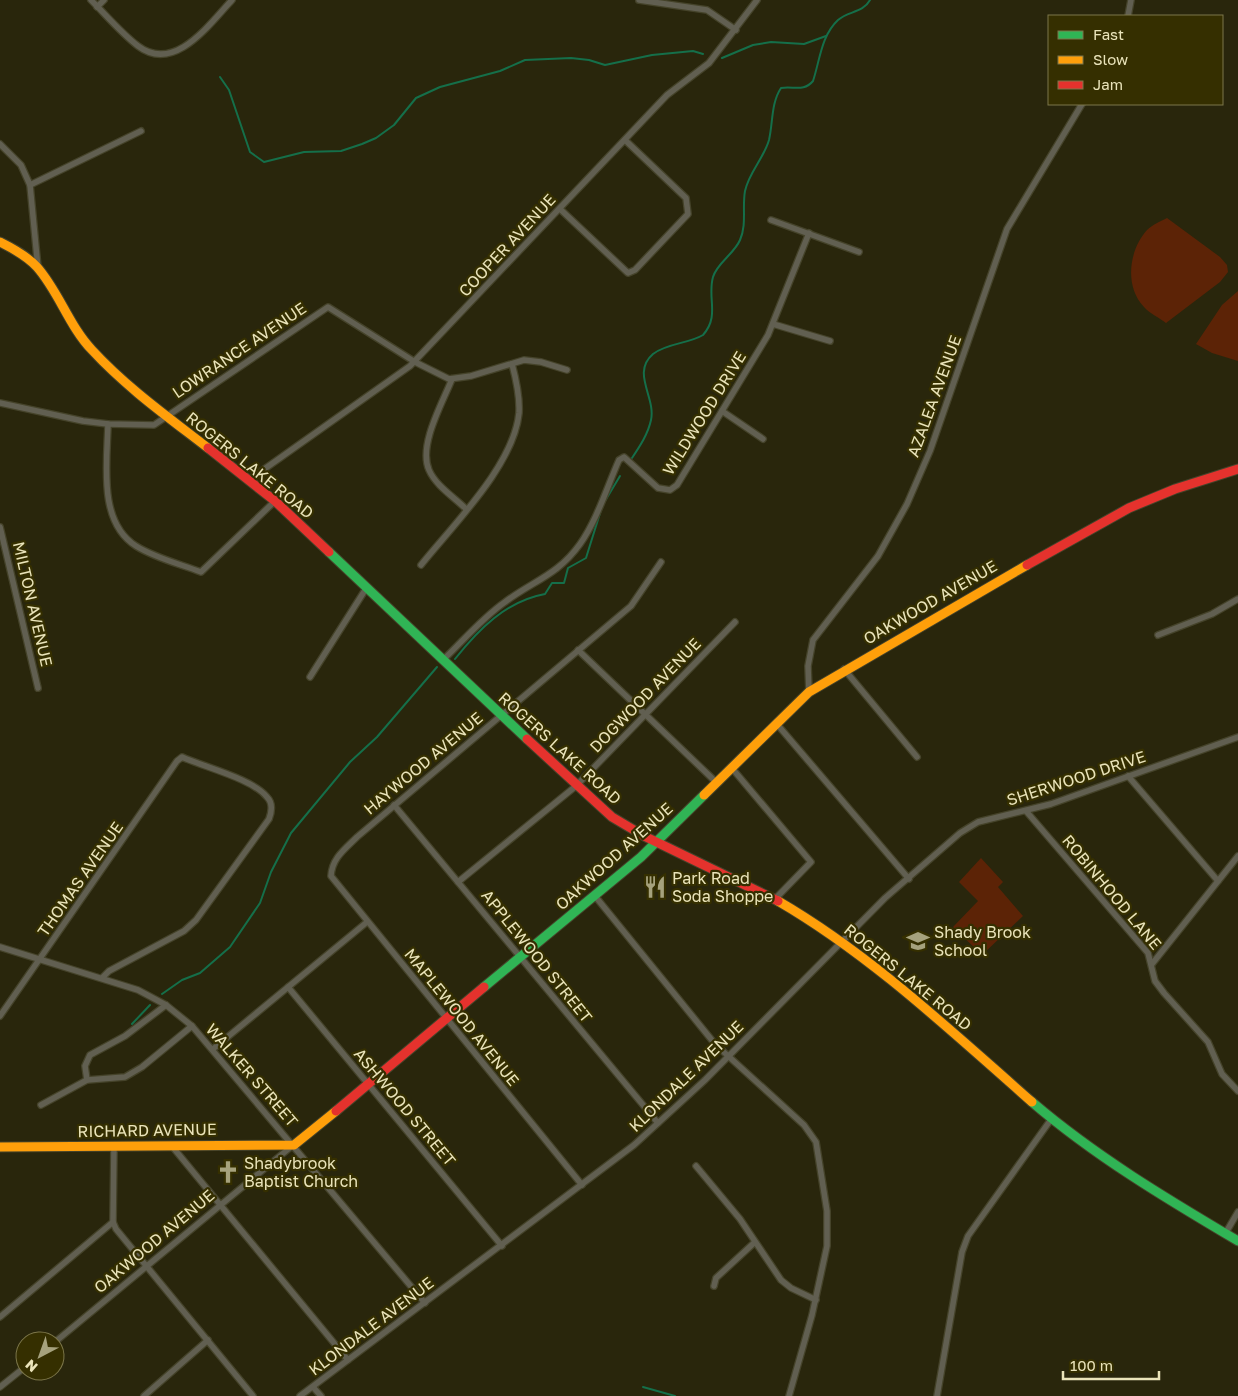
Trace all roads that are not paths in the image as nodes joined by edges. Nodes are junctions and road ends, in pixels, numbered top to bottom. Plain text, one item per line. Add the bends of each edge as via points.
1 (91, 0) edge
2 (104, 0) edge
3 (232, 0) edge
4 (639, 0) edge
5 (757, 0) edge
6 (1131, 0) edge
7 (97, 7) junction
8 (1128, 15) edge
9 (736, 30) junction
10 (1081, 105) edge
11 (140, 131) dead end
12 (625, 140) junction
13 (0, 144) edge
14 (30, 185) junction
15 (560, 209) junction
16 (771, 220) dead end
17 (809, 233) junction
18 (0, 242) edge
19 (859, 252) dead end
20 (38, 268) junction
21 (773, 324) junction
22 (830, 341) dead end
23 (415, 362) junction
24 (512, 364) junction
25 (566, 370) dead end
26 (452, 379) junction
27 (0, 403) edge
28 (722, 411) junction
29 (167, 417) junction
30 (108, 424) junction
31 (763, 439) dead end
32 (1238, 469) edge
33 (249, 480) junction
34 (275, 502) junction
35 (466, 509) junction
36 (0, 527) edge
37 (661, 562) dead end
38 (421, 565) dead end
39 (367, 587) junction
40 (1238, 599) edge
41 (735, 622) dead end
42 (1158, 635) dead end
43 (578, 650) junction
44 (443, 660) junction
45 (844, 669) junction
46 (310, 677) dead end
47 (38, 688) dead end
48 (809, 692) junction
49 (645, 714) junction
50 (501, 715) junction
51 (776, 723) junction
52 (1238, 736) edge
53 (917, 757) dead end
54 (731, 767) junction
55 (1128, 776) junction
56 (716, 782) junction
57 (576, 786) junction
58 (394, 805) junction
59 (1026, 811) junction
60 (656, 842) junction
61 (1238, 856) edge
62 (333, 863) joint
63 (910, 879) junction
64 (1218, 881) junction
65 (458, 882) junction
66 (595, 896) junction
67 (775, 900) junction
68 (367, 922) junction
69 (843, 942) junction
70 (0, 947) edge
71 (521, 957) junction
72 (40, 960) junction
73 (1152, 964) junction
74 (103, 977) junction
75 (288, 987) junction
76 (166, 1005) junction
77 (0, 1016) edge
78 (446, 1019) junction
79 (192, 1026) junction
80 (213, 1049) junction
81 (728, 1057) junction
82 (86, 1080) junction
83 (368, 1084) junction
84 (1238, 1091) edge
85 (41, 1105) dead end
86 (1052, 1118) junction
87 (658, 1123) junction
88 (294, 1144) junction
89 (171, 1145) junction
90 (114, 1146) junction
91 (0, 1147) edge
92 (696, 1166) dead end
93 (582, 1185) junction
94 (221, 1205) junction
95 (1238, 1212) edge
96 (112, 1222) junction
97 (1225, 1234) junction
98 (1238, 1241) edge
99 (755, 1242) junction
100 (502, 1246) junction
101 (147, 1266) junction
102 (714, 1286) dead end
103 (816, 1300) junction
104 (425, 1303) junction
105 (0, 1318) edge
106 (65, 1334) edge
107 (208, 1340) junction
108 (348, 1360) junction
109 (15, 1375) edge
110 (0, 1387) edge
111 (313, 1387) junction
112 (144, 1396) edge
113 (253, 1396) edge
114 (300, 1396) edge
115 (321, 1396) edge
116 (789, 1396) edge
117 (937, 1396) edge

1 - 7 street
2 - 7 street
3 - 7 street via 187,46 164,54 150,52 137,45
4 - 9 street via 707,10
5 - 9 street, COOPER AVENUE
6 - 8 street
9 - 12 street, COOPER AVENUE via 709,64 668,95
10 - 48 street, AZALEA AVENUE via 1007,229 930,451 907,504 878,556 813,640 808,666
11 - 14 street
12 - 15 street, COOPER AVENUE
12 - 15 street via 686,198 688,214 635,270 628,272
13 - 14 street via 21,165
14 - 20 street
15 - 23 street, COOPER AVENUE
16 - 17 street
17 - 19 street
17 - 21 street, WILDWOOD DRIVE
18 - 20 main road, ROGERS LAKE ROAD via 23,254
20 - 29 main road, ROGERS LAKE ROAD via 70,322 90,348 116,375
21 - 22 street
21 - 28 street, WILDWOOD DRIVE
23 - 26 street via 435,374
23 - 29 street, LOWRANCE AVENUE via 328,307
23 - 33 street, COOPER AVENUE
24 - 25 street via 524,360
24 - 26 street
24 - 35 street via 519,413 511,446 500,467
26 - 35 street via 428,439 426,454 429,470 438,483
27 - 30 street, ROGERS LAKE ROAD
28 - 31 street
28 - 44 street, WILDWOOD DRIVE via 683,476 670,490 658,488 624,457 618,460 593,519 570,557 551,574 504,602
29 - 30 street, ROGERS LAKE ROAD via 154,425
29 - 33 main road, ROGERS LAKE ROAD
30 - 34 street via 109,503 116,527 138,548 201,572
32 - 45 main road, OAKWOOD AVENUE via 1128,508
33 - 34 main road, ROGERS LAKE ROAD
34 - 39 main road, ROGERS LAKE ROAD
35 - 38 street
36 - 47 street, MILTON AVENUE
37 - 43 street, HAYWOOD AVENUE via 631,606
39 - 44 main road, ROGERS LAKE ROAD
39 - 46 street
40 - 42 street via 1212,614
41 - 49 street, DOGWOOD AVENUE
43 - 49 street
43 - 50 street, HAYWOOD AVENUE
44 - 50 main road, ROGERS LAKE ROAD
45 - 48 main road, OAKWOOD AVENUE
45 - 53 street
48 - 51 main road, OAKWOOD AVENUE
49 - 56 street
49 - 57 street, DOGWOOD AVENUE
50 - 57 main road, ROGERS LAKE ROAD
50 - 58 street, HAYWOOD AVENUE
51 - 54 main road, OAKWOOD AVENUE
51 - 63 street
52 - 55 street, SHERWOOD DRIVE
54 - 56 main road, OAKWOOD AVENUE
54 - 67 street via 811,862
55 - 59 street, SHERWOOD DRIVE
55 - 64 street
56 - 60 main road, OAKWOOD AVENUE
57 - 60 main road, ROGERS LAKE ROAD via 612,817
57 - 65 street, DOGWOOD AVENUE
58 - 62 street, HAYWOOD AVENUE
58 - 65 street, APPLEWOOD STREET
59 - 63 street, SHERWOOD DRIVE via 978,822 960,833
59 - 73 street, ROBINHOOD LANE via 1148,953
60 - 66 main road, OAKWOOD AVENUE
60 - 67 main road, ROGERS LAKE ROAD
61 - 64 street
62 - 68 street, MAPLEWOOD AVENUE via 331,876
63 - 69 street, KLONDALE AVENUE via 885,898
64 - 73 street
65 - 71 street, APPLEWOOD STREET
66 - 71 main road, OAKWOOD AVENUE
66 - 81 street via 671,992
67 - 69 main road, ROGERS LAKE ROAD
68 - 75 street
68 - 78 street, MAPLEWOOD AVENUE
69 - 81 street, KLONDALE AVENUE
69 - 86 main road, ROGERS LAKE ROAD
70 - 72 street, WALKER STREET
71 - 78 main road, OAKWOOD AVENUE
71 - 87 street, APPLEWOOD STREET
72 - 74 street, WALKER STREET
72 - 74 street, THOMAS AVENUE via 182,757 259,790 272,805 264,828 196,920 179,934
72 - 77 street, THOMAS AVENUE
73 - 84 street, ROBINHOOD LANE via 1156,981 1164,993 1208,1042 1222,1074
74 - 76 street, WALKER STREET via 147,993
75 - 80 street
75 - 83 street, ASHWOOD STREET
76 - 79 street, WALKER STREET
76 - 82 street via 126,1036 90,1055 85,1066
78 - 83 main road, OAKWOOD AVENUE
78 - 93 street, MAPLEWOOD AVENUE
79 - 80 street, WALKER STREET
79 - 82 street via 125,1077
80 - 88 street, WALKER STREET
81 - 87 street, KLONDALE AVENUE
81 - 103 street via 804,1125 816,1142 828,1235 826,1260
82 - 85 street
83 - 88 main road, OAKWOOD AVENUE
83 - 100 street, ASHWOOD STREET
86 - 97 main road, ROGERS LAKE ROAD via 1136,1180
86 - 117 street via 968,1236 962,1252
87 - 93 street, KLONDALE AVENUE
88 - 89 main road, RICHARD AVENUE
88 - 94 street, OAKWOOD AVENUE
88 - 104 street, WALKER STREET
89 - 90 main road, RICHARD AVENUE
89 - 94 street
90 - 91 main road, RICHARD AVENUE
90 - 96 street
92 - 99 street
93 - 100 street, KLONDALE AVENUE
94 - 101 street, OAKWOOD AVENUE
94 - 108 street
95 - 97 street
96 - 101 street
96 - 105 street
97 - 98 main road, ROGERS LAKE ROAD
99 - 102 street via 716,1278
99 - 103 street via 782,1280
100 - 104 street, KLONDALE AVENUE
101 - 106 street, OAKWOOD AVENUE
101 - 107 street
103 - 116 street
104 - 108 street, KLONDALE AVENUE
107 - 112 street
107 - 113 street
108 - 111 street, KLONDALE AVENUE
109 - 110 street
111 - 114 street, KLONDALE AVENUE
111 - 115 street

